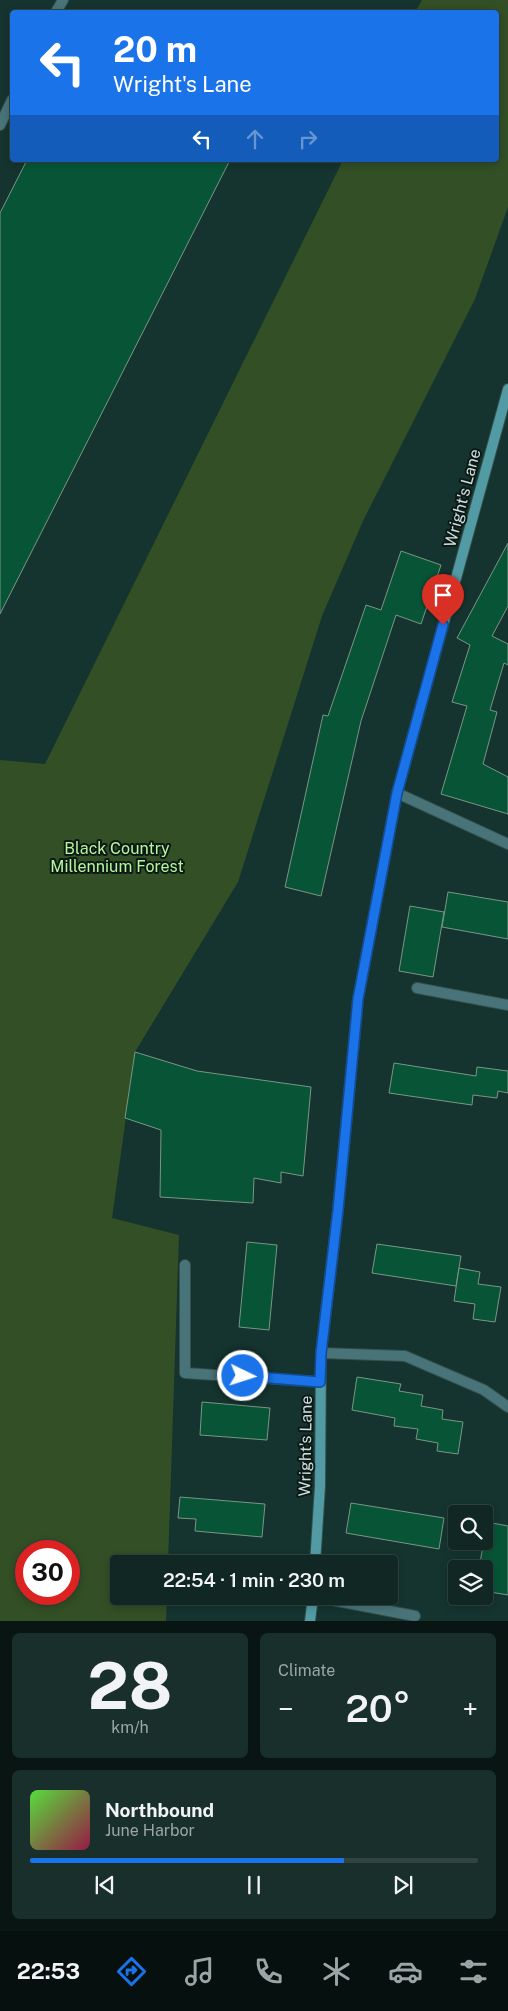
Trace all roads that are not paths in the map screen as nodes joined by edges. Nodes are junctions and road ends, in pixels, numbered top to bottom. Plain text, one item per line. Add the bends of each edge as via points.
1 (10, 104) edge
2 (0, 125) edge
3 (508, 389) edge
4 (397, 793) junction
5 (508, 844) edge
6 (417, 988) dead end
7 (508, 1005) edge
8 (185, 1265) dead end
9 (321, 1353) junction
10 (320, 1382) junction
11 (508, 1407) edge
12 (316, 1555) edge
13 (311, 1605) edge
14 (358, 1605) edge
15 (415, 1616) dead end
16 (310, 1621) edge

1 - 2 street
3 - 4 street, Wright's Lane
4 - 5 street
4 - 9 street, Wright's Lane via 358,999
6 - 7 street
8 - 10 street via 186,1373
9 - 10 street, Wright's Lane
9 - 11 street via 404,1356 484,1390
10 - 12 street, Wright's Lane via 320,1486
13 - 16 street
14 - 15 street

